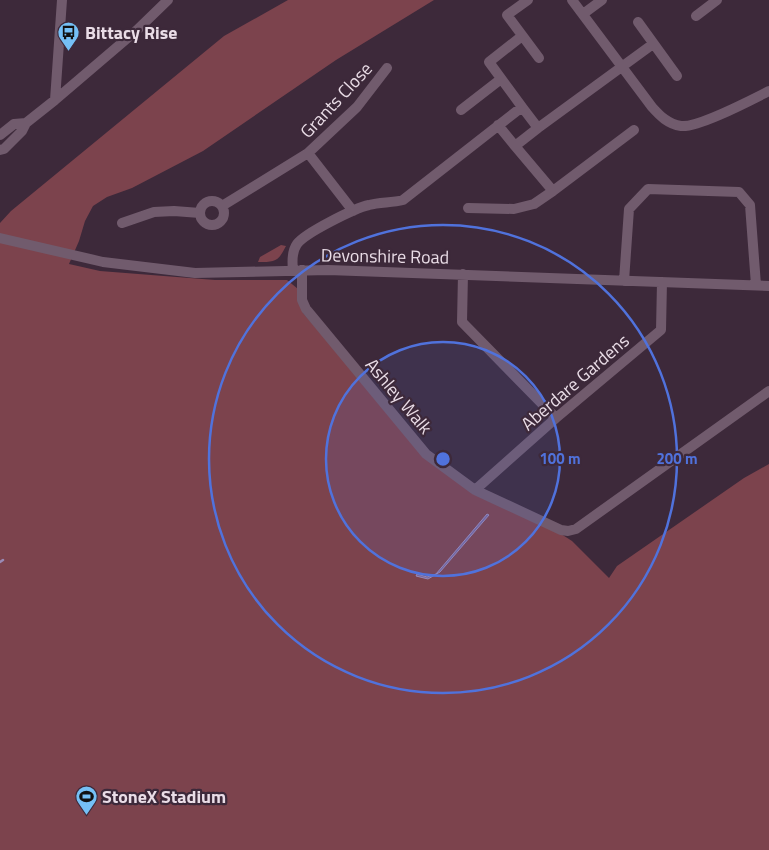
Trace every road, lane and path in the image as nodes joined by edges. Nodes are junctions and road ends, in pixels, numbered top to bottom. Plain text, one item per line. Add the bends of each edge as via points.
1 (62, 0) edge
2 (168, 0) edge
3 (528, 0) edge
4 (572, 0) edge
5 (602, 0) edge
6 (717, 0) edge
7 (583, 14) junction
8 (696, 16) dead end
9 (638, 22) dead end
10 (522, 36) junction
11 (654, 44) junction
12 (539, 58) dead end
13 (622, 66) junction
14 (387, 68) dead end
15 (677, 76) dead end
16 (501, 79) junction
17 (769, 91) edge
18 (55, 100) junction
19 (522, 107) junction
20 (461, 110) dead end
21 (26, 122) junction
22 (498, 125) junction
23 (538, 128) junction
24 (634, 130) dead end
25 (0, 135) edge
26 (515, 146) junction
27 (0, 150) edge
28 (308, 153) junction
29 (553, 191) junction
30 (222, 206) junction
31 (468, 208) dead end
32 (352, 210) junction
33 (200, 213) junction
34 (122, 223) dead end
35 (2, 239) edge
36 (297, 270) junction
37 (463, 274) junction
38 (624, 280) junction
39 (662, 282) junction
40 (756, 285) junction
41 (769, 286) edge
42 (769, 390) edge
43 (556, 418) junction
44 (475, 490) junction

1 - 18 street
2 - 18 street
3 - 10 street via 507,15
4 - 7 street
5 - 7 street
6 - 8 street
7 - 13 street
9 - 11 street
10 - 12 street
10 - 16 street via 489,62
11 - 13 street
11 - 15 street
13 - 17 street via 660,116 683,126 696,124
13 - 23 street
14 - 28 street, Grants Close via 356,107
16 - 19 street
16 - 20 street
18 - 21 street
19 - 22 street, Ashley Walk
19 - 23 street
21 - 25 street via 14,124
21 - 27 street via 22,131
22 - 26 street
22 - 32 street, Ashley Walk via 403,200
23 - 26 street
24 - 29 street
26 - 29 street
28 - 30 street, Grants Close
28 - 32 street, Grants Close
29 - 31 street via 534,204 514,209
30 - 33 street via 218,202 209,202 203,205
30 - 33 street via 223,216 216,224 205,222
32 - 36 street, Ashley Walk via 298,242 292,258
33 - 34 street via 154,212
35 - 36 street, Devonshire Road via 103,262 195,273
36 - 37 street, Devonshire Road
36 - 44 street, Ashley Walk via 306,309 426,454
37 - 38 street, Devonshire Road
37 - 43 street via 462,322
38 - 39 street, Devonshire Road
38 - 40 street via 629,209 648,189 739,192 750,205
39 - 40 street, Devonshire Road
39 - 43 street, Aberdare Gardens via 661,330
40 - 41 street, Devonshire Road
42 - 44 street, Ashley Walk via 576,529 561,530
43 - 44 street, Aberdare Gardens

